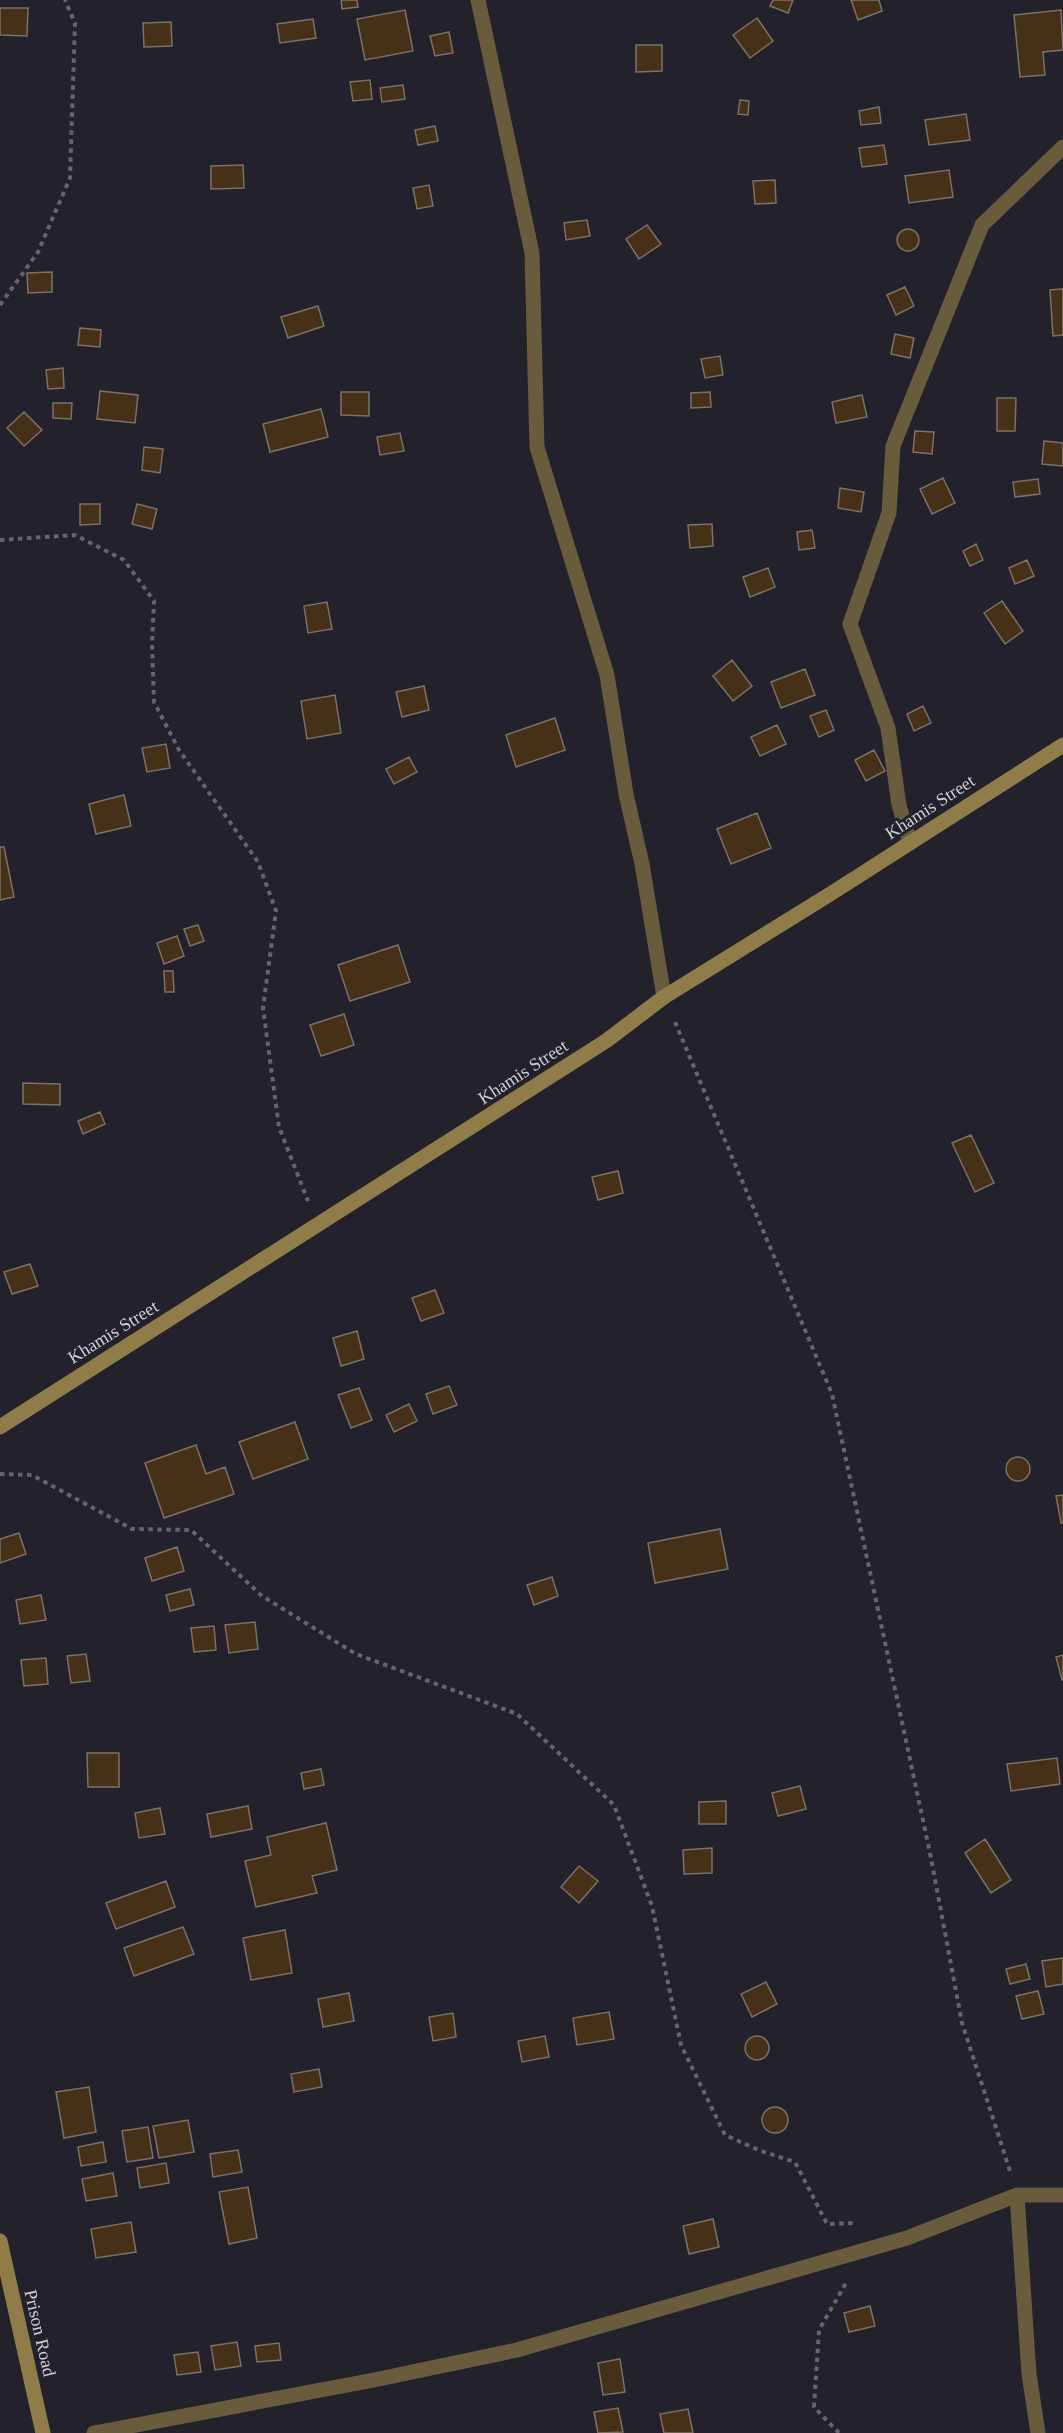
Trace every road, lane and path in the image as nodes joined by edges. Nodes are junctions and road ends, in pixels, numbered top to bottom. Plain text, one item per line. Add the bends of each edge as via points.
1 (65, 0) edge
2 (478, 0) edge
3 (1063, 147) edge
4 (0, 305) edge
5 (0, 540) edge
6 (1063, 744) edge
7 (910, 843) junction
8 (664, 997) junction
9 (318, 1226) junction
10 (0, 1427) edge
11 (0, 1474) edge
12 (1017, 2195) junction
13 (1063, 2195) edge
14 (858, 2222) dead end
15 (0, 2241) edge
16 (857, 2280) dead end
17 (43, 2433) edge
18 (94, 2433) edge
19 (839, 2433) edge
20 (1038, 2433) edge

1 - 4 path via 75,23 70,178 38,252
2 - 8 street via 532,253 537,447 607,675
3 - 7 street via 982,225 893,446 889,513 849,624 888,728 899,805
5 - 9 path via 75,535 124,560 154,602 154,702 179,750 258,862 276,911 263,1008 279,1127
6 - 7 street, Khamis Street
7 - 8 street, Khamis Street
8 - 9 street, Khamis Street via 606,1041
8 - 12 path via 832,1394 931,1858 962,2023
9 - 10 street, Khamis Street
11 - 14 path via 32,1476 132,1529 191,1530 262,1596 356,1654 517,1714 614,1805 652,1906 681,2045 725,2135 795,2162 827,2224
12 - 13 street
12 - 18 street via 907,2238 517,2350
12 - 20 street via 1029,2374
15 - 17 street, Prison Road
16 - 19 path via 846,2282 819,2330 814,2407

